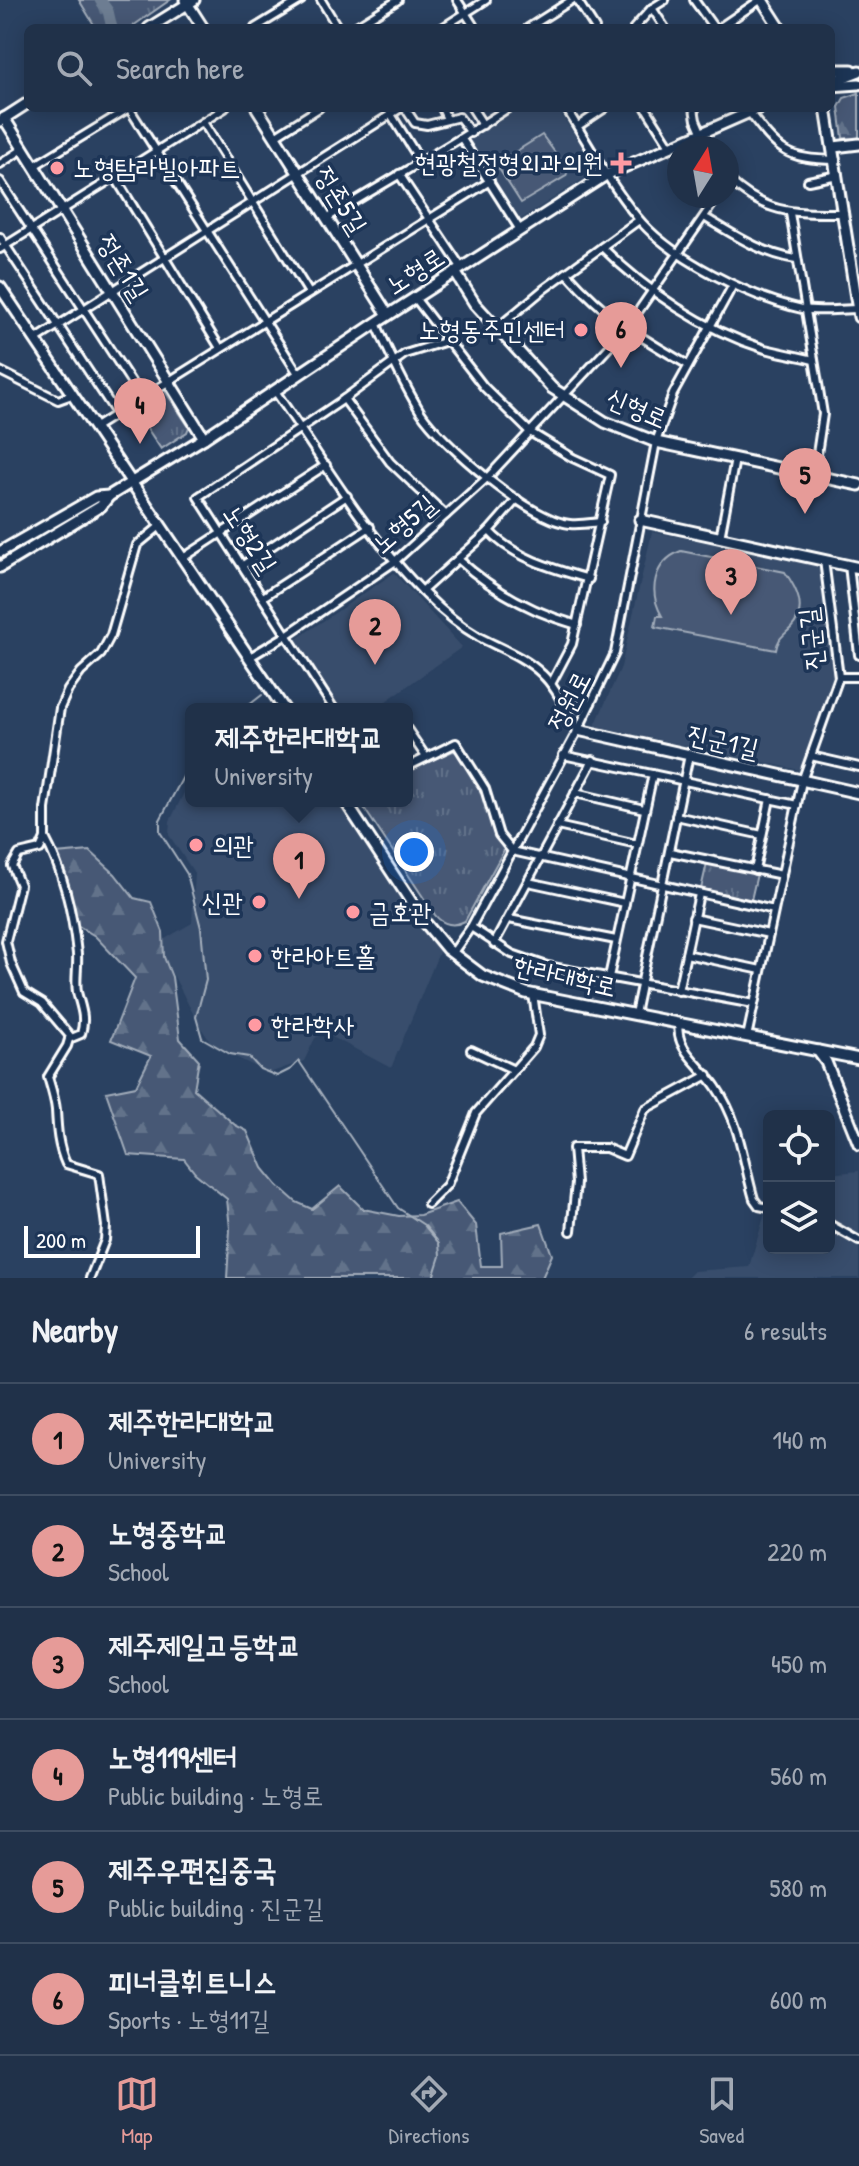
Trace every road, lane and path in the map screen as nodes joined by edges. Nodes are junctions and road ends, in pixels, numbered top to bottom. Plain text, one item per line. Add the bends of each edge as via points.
1 (301, 0) edge
2 (321, 0) edge
3 (398, 0) edge
4 (457, 0) edge
5 (486, 0) edge
6 (574, 0) edge
7 (665, 0) edge
8 (694, 0) edge
9 (761, 0) edge
10 (189, 1) edge
11 (652, 8) junction
12 (465, 13) junction
13 (155, 24) edge
14 (201, 24) edge
15 (262, 24) edge
16 (336, 24) edge
17 (359, 24) edge
18 (448, 24) edge
19 (472, 24) edge
20 (535, 24) edge
21 (592, 24) edge
22 (638, 24) edge
23 (662, 24) edge
24 (713, 24) edge
25 (722, 24) edge
26 (777, 24) edge
27 (835, 70) edge
28 (859, 70) edge
29 (835, 82) edge
30 (835, 84) edge
31 (859, 84) edge
32 (24, 106) edge
33 (122, 112) edge
34 (132, 112) edge
35 (219, 112) edge
36 (260, 112) edge
37 (313, 112) edge
38 (388, 112) edge
39 (390, 112) edge
40 (406, 112) edge
41 (444, 112) edge
42 (475, 112) edge
43 (502, 112) edge
44 (569, 112) edge
45 (599, 112) edge
46 (649, 112) edge
47 (695, 112) edge
48 (749, 112) edge
49 (755, 112) edge
50 (827, 112) edge
51 (447, 119) junction
52 (2, 120) edge
53 (203, 122) junction
54 (483, 125) junction
55 (578, 126) junction
56 (701, 132) junction
57 (471, 133) junction
58 (275, 136) junction
59 (692, 136) edge
60 (703, 136) edge
61 (462, 139) junction
62 (667, 141) edge
63 (859, 144) edge
64 (667, 147) edge
65 (834, 147) junction
66 (23, 149) junction
67 (156, 151) junction
68 (836, 160) junction
69 (0, 164) edge
70 (422, 164) junction
71 (34, 166) junction
72 (298, 173) junction
73 (399, 174) junction
74 (606, 175) junction
75 (838, 175) junction
76 (115, 177) junction
77 (0, 181) edge
78 (490, 181) junction
79 (808, 181) dead end
80 (739, 188) edge
81 (253, 202) junction
82 (710, 208) edge
83 (61, 210) junction
84 (790, 213) junction
85 (844, 213) junction
86 (704, 217) junction
87 (327, 218) junction
88 (428, 219) junction
89 (639, 220) junction
90 (31, 229) junction
91 (520, 230) junction
92 (207, 231) junction
93 (0, 237) edge
94 (3, 247) edge
95 (602, 247) junction
96 (678, 252) junction
97 (165, 258) junction
98 (796, 259) junction
99 (356, 264) junction
100 (458, 270) junction
101 (567, 273) junction
102 (733, 285) junction
103 (0, 287) edge
104 (112, 290) junction
105 (652, 291) junction
106 (309, 293) junction
107 (415, 298) junction
108 (82, 309) junction
109 (806, 310) junction
110 (859, 311) edge
111 (388, 315) junction
112 (265, 320) junction
113 (376, 323) junction
114 (58, 325) junction
115 (710, 326) junction
116 (496, 329) junction
117 (626, 329) junction
118 (35, 340) junction
119 (447, 341) junction
120 (220, 348) junction
121 (814, 360) junction
122 (394, 363) junction
123 (688, 365) junction
124 (0, 371) edge
125 (299, 375) junction
126 (168, 380) junction
127 (275, 391) junction
128 (562, 394) junction
129 (72, 395) junction
130 (141, 397) junction
131 (344, 399) junction
132 (116, 413) junction
133 (94, 428) junction
134 (301, 428) junction
135 (530, 432) junction
136 (204, 438) junction
137 (656, 442) junction
138 (735, 458) junction
139 (326, 465) junction
140 (814, 474) junction
141 (488, 477) junction
142 (131, 483) junction
143 (859, 485) edge
144 (109, 496) junction
145 (347, 496) junction
146 (517, 499) junction
147 (446, 515) junction
148 (640, 520) junction
149 (601, 522) junction
150 (160, 526) junction
151 (370, 527) junction
152 (489, 531) junction
153 (222, 533) junction
154 (720, 538) junction
155 (0, 552) edge
156 (183, 558) junction
157 (458, 559) junction
158 (824, 560) junction
159 (396, 561) junction
160 (243, 565) junction
161 (854, 566) edge
162 (0, 567) edge
163 (589, 579) junction
164 (422, 591) junction
165 (263, 597) junction
166 (577, 625) junction
167 (288, 635) junction
168 (859, 655) edge
169 (250, 657) junction
170 (839, 677) junction
171 (859, 677) edge
172 (551, 684) junction
173 (280, 703) edge
174 (330, 703) edge
175 (561, 703) junction
176 (591, 703) junction
177 (578, 730) junction
178 (413, 738) edge
179 (563, 755) junction
180 (689, 755) junction
181 (811, 756) junction
182 (426, 757) junction
183 (593, 760) junction
184 (413, 764) edge
185 (859, 767) edge
186 (653, 774) junction
187 (683, 781) junction
188 (802, 781) junction
189 (575, 793) junction
190 (859, 793) edge
191 (770, 799) junction
192 (797, 805) junction
193 (349, 807) edge
194 (644, 809) junction
195 (676, 816) junction
196 (557, 826) junction
197 (762, 835) junction
198 (45, 838) junction
199 (637, 844) junction
200 (512, 851) junction
201 (670, 852) junction
202 (540, 859) junction
203 (755, 870) junction
204 (782, 875) junction
205 (630, 879) junction
206 (528, 882) junction
207 (662, 886) junction
208 (699, 894) junction
209 (625, 903) junction
210 (774, 910) junction
211 (693, 918) junction
212 (509, 919) junction
213 (471, 927) junction
214 (769, 934) junction
215 (616, 940) junction
216 (494, 944) junction
217 (452, 954) junction
218 (686, 954) junction
219 (761, 970) junction
220 (609, 977) junction
221 (641, 983) junction
222 (678, 991) junction
223 (533, 994) junction
224 (754, 1004) junction
225 (635, 1014) junction
226 (679, 1024) junction
227 (747, 1037) junction
228 (69, 1039) junction
229 (471, 1050) dead end
230 (818, 1051) junction
231 (859, 1059) edge
232 (514, 1070) junction
233 (708, 1075) junction
234 (859, 1144) edge
235 (428, 1204) dead end
236 (763, 1207) edge
237 (835, 1227) edge
238 (571, 1231) dead end
239 (859, 1241) edge
240 (90, 1278) edge

1 - 15 street
2 - 16 street
3 - 17 street
4 - 12 street
5 - 12 street
6 - 20 street
6 - 21 street
7 - 11 street
8 - 24 street
9 - 25 street
9 - 26 main road
10 - 13 main road
10 - 14 main road
11 - 22 street
11 - 23 street
12 - 18 street
12 - 19 street
27 - 28 main road
28 - 29 main road
30 - 31 main road
32 - 52 main road
33 - 71 street
34 - 67 street
35 - 53 street
36 - 58 main road, 정존5길
37 - 58 street
38 - 72 street
39 - 70 street
40 - 51 street via 415,123
41 - 51 street
42 - 54 street
43 - 54 street
44 - 55 street
45 - 55 street
46 - 62 street
47 - 56 street
48 - 56 main road, 노형로
49 - 68 street via 770,140 787,153
50 - 65 main road
51 - 57 street via 459,117
52 - 66 main road, 정존1길
53 - 67 street
53 - 81 street
54 - 57 street
55 - 74 street
56 - 59 main road, 노형로
56 - 60 street
57 - 61 street
58 - 72 main road, 정존5길
61 - 70 street
61 - 78 street
63 - 65 main road
64 - 74 main road, 노형로
65 - 68 main road
66 - 69 street
66 - 71 main road, 정존1길
67 - 76 street
67 - 92 street
68 - 75 main road
70 - 73 street
71 - 83 main road, 정존1길
72 - 81 street
72 - 87 main road, 정존5길
73 - 87 street
73 - 88 street
74 - 89 street
74 - 91 main road, 노형로
75 - 79 street
75 - 85 main road
76 - 83 street
76 - 97 street
77 - 90 street
78 - 88 street
78 - 91 street
80 - 84 street
81 - 92 street
81 - 106 street
82 - 86 street, 노형5길
83 - 90 street
83 - 104 main road, 정존1길
84 - 85 street
84 - 98 street
85 - 110 main road
86 - 96 street, 노형5길
86 - 98 street via 751,245
87 - 99 main road, 정존5길
88 - 99 street
88 - 100 street
89 - 95 street
89 - 96 street
90 - 94 street
90 - 108 street
91 - 100 main road, 노형로
92 - 97 street
92 - 112 street
93 - 94 street
94 - 114 street
95 - 101 street
95 - 105 street
96 - 102 street
96 - 105 street, 노형5길
97 - 104 street
97 - 120 street
98 - 109 street
99 - 106 street
99 - 111 main road, 정존5길
100 - 107 main road, 노형로
100 - 116 main road, 신형로 via 475,304
101 - 116 street
101 - 117 street
102 - 109 street
102 - 115 street, 정원로
103 - 118 main road
104 - 108 street
104 - 126 main road, 정존1길
105 - 115 street
105 - 117 street, 노형5길
106 - 112 street
107 - 111 main road, 노형로
107 - 119 street
108 - 114 street
108 - 130 street
109 - 110 street
109 - 121 street
111 - 113 main road, 노형로
112 - 120 street
112 - 125 street
113 - 122 street
113 - 125 main road, 노형로
114 - 118 street
114 - 132 street
115 - 121 street via 764,348
115 - 123 street, 정원로
116 - 128 main road, 신형로
117 - 123 street
117 - 128 street, 노형5길
118 - 129 main road
119 - 122 street via 405,354
119 - 135 street
120 - 126 street
121 - 140 street via 823,424
122 - 131 street
122 - 141 street via 443,439
123 - 137 street, 정원로
124 - 129 street via 58,400
125 - 127 main road, 노형로
126 - 130 street
126 - 136 main road, 정존1길
127 - 134 street
127 - 136 main road, 노형로
128 - 135 street, 노형5길
128 - 137 main road, 신형로 via 605,422
129 - 133 main road
130 - 132 street
131 - 134 street
131 - 147 street via 390,462
132 - 133 street
133 - 142 main road
134 - 139 street
134 - 153 street, 노형2길 via 198,497
135 - 141 street, 노형5길
135 - 149 street via 610,475
136 - 142 main road, 노형로
137 - 138 main road, 신형로
137 - 148 street, 정원로
138 - 140 main road, 신형로
138 - 154 street
139 - 145 street
139 - 153 street
140 - 143 main road, 신형로
141 - 146 street
141 - 147 street, 노형5길
142 - 144 main road, 노형로
142 - 150 main road
144 - 155 main road, 노형로 via 96,497
144 - 162 main road, 노형로 via 101,506
145 - 151 street
145 - 160 street
146 - 149 street via 569,525
146 - 152 street
147 - 159 street, 노형5길
148 - 154 main road, 진군길
148 - 176 street, 정원로 via 615,653
149 - 163 street
150 - 156 main road
150 - 198 street via 137,545 111,635 60,708
151 - 159 street
151 - 165 street
152 - 157 street
152 - 163 street via 533,560
153 - 156 street
153 - 160 street, 노형2길
154 - 158 main road, 진군길
156 - 169 main road
157 - 164 street
157 - 166 street via 521,604
158 - 161 main road, 진군길
158 - 170 street, 진군길
159 - 164 street
159 - 167 street, 노형5길
160 - 165 street, 노형2길
161 - 168 street, 진군길
163 - 166 street
164 - 172 street via 447,615 529,664
165 - 167 street, 노형2길
166 - 172 street
167 - 169 street, 노형5길
167 - 174 street, 노형2길
169 - 173 main road
170 - 171 street
170 - 181 street, 진군길
172 - 175 street
175 - 176 street
175 - 177 street
176 - 177 street, 정원로
177 - 179 street, 정원로
177 - 180 main road, 진군1길
178 - 182 street
179 - 183 street
179 - 200 street, 정원로
180 - 187 street
180 - 188 main road, 진군1길
181 - 185 street
181 - 188 street, 진군길
182 - 184 street
182 - 200 street via 456,743 485,789 499,835
183 - 186 street
183 - 189 street
186 - 187 street
186 - 194 street
187 - 191 street
187 - 195 street
188 - 190 main road, 진군1길
188 - 192 street, 진군길
189 - 194 street
189 - 196 street
191 - 192 street
191 - 197 street
192 - 204 street, 진군길
193 - 217 main road, 한라대학로 via 423,920
194 - 199 street
195 - 197 street
195 - 201 street
196 - 199 street
196 - 202 street
197 - 203 street
198 - 228 street via 69,904 77,991 85,1015 81,1034
198 - 228 street via 40,849 19,854 12,866 20,885 6,941 24,992 42,1003
199 - 205 street
200 - 202 street
200 - 213 street, 정원로
201 - 203 street
201 - 207 street
202 - 205 street
202 - 206 street
203 - 204 street
204 - 210 street, 진군길
205 - 207 street
205 - 209 street
206 - 209 street
206 - 212 street
207 - 208 street
207 - 221 street
208 - 210 street
208 - 211 street
209 - 215 street
210 - 214 street, 진군길
211 - 214 street
211 - 218 street
212 - 215 street
212 - 216 street
213 - 216 street
213 - 217 street, 정원로
214 - 219 street, 진군길
215 - 220 street
216 - 220 street via 525,960
217 - 223 main road, 한라대학로 via 503,986
218 - 219 street
218 - 222 street
219 - 224 street, 진군길
220 - 221 street
221 - 222 street
221 - 225 street
222 - 224 street
223 - 225 main road, 한라대학로
223 - 232 street via 539,1035
224 - 227 street, 진군길
225 - 226 main road, 한라대학로
226 - 227 main road, 한라대학로
226 - 233 street via 680,1042
227 - 230 main road, 한라대학로
228 - 240 street via 48,1077 66,1164 99,1174 105,1240
229 - 232 street
230 - 231 main road, 한라대학로
230 - 234 main road
232 - 235 street via 476,1113 447,1185
233 - 236 street via 734,1116 754,1199
233 - 238 street via 645,1109 625,1156 606,1148 573,1148
237 - 239 street

